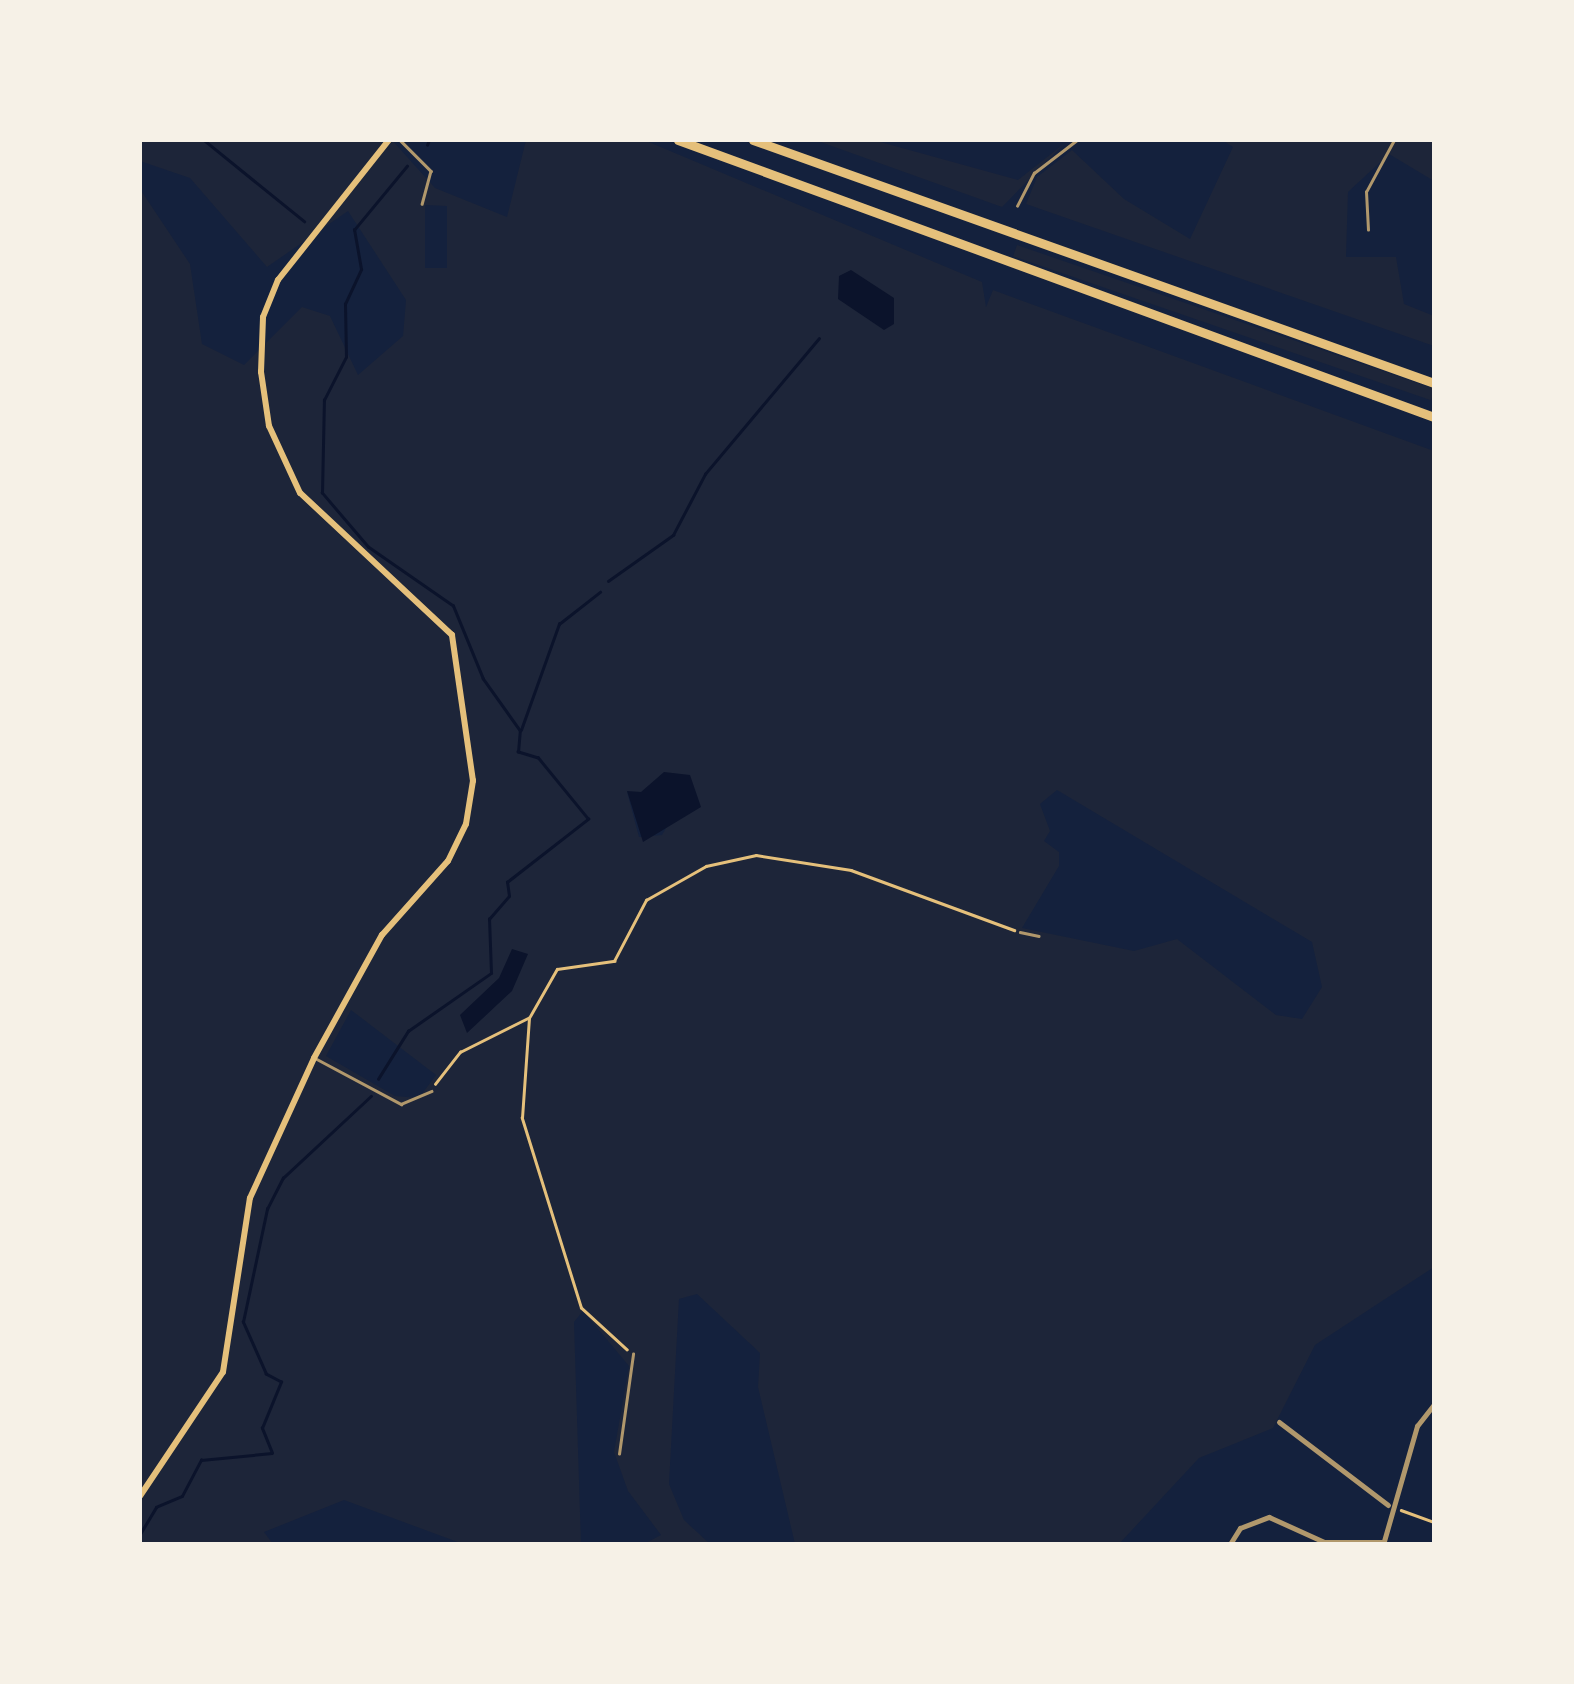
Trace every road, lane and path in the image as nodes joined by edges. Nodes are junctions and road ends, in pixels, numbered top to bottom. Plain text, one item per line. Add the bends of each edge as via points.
1 (389, 140) edge
2 (400, 140) edge
3 (678, 140) edge
4 (753, 140) edge
5 (1077, 140) edge
6 (1394, 140) edge
7 (422, 204) dead end
8 (1017, 206) dead end
9 (1368, 230) dead end
10 (1434, 383) edge
11 (1434, 417) edge
12 (1020, 932) joint
13 (1039, 936) dead end
14 (529, 1018) junction
15 (314, 1058) junction
16 (431, 1091) joint
17 (633, 1354) joint
18 (1434, 1404) edge
19 (1279, 1422) dead end
20 (619, 1454) dead end
21 (140, 1496) edge
22 (1392, 1507) junction
23 (1434, 1522) edge
24 (1385, 1543) edge
25 (1230, 1544) edge

1 - 15 main road via 278,280 262,318 260,372 268,426 300,493 452,635 472,781 448,861 382,935
2 - 7 lane via 431,171
3 - 11 highway
4 - 10 highway
5 - 8 lane via 1034,174
6 - 9 lane via 1366,192
12 - 13 lane
12 - 14 path via 812,860 738,857 646,900 622,956 556,969
14 - 16 path via 460,1052
14 - 17 path via 522,1118 570,1274 582,1308
15 - 16 lane via 401,1104
15 - 21 main road via 250,1198 222,1372
17 - 20 lane
18 - 22 street via 1417,1426
19 - 22 street
22 - 23 path
22 - 24 street
24 - 25 street via 1324,1542 1269,1517 1240,1528

